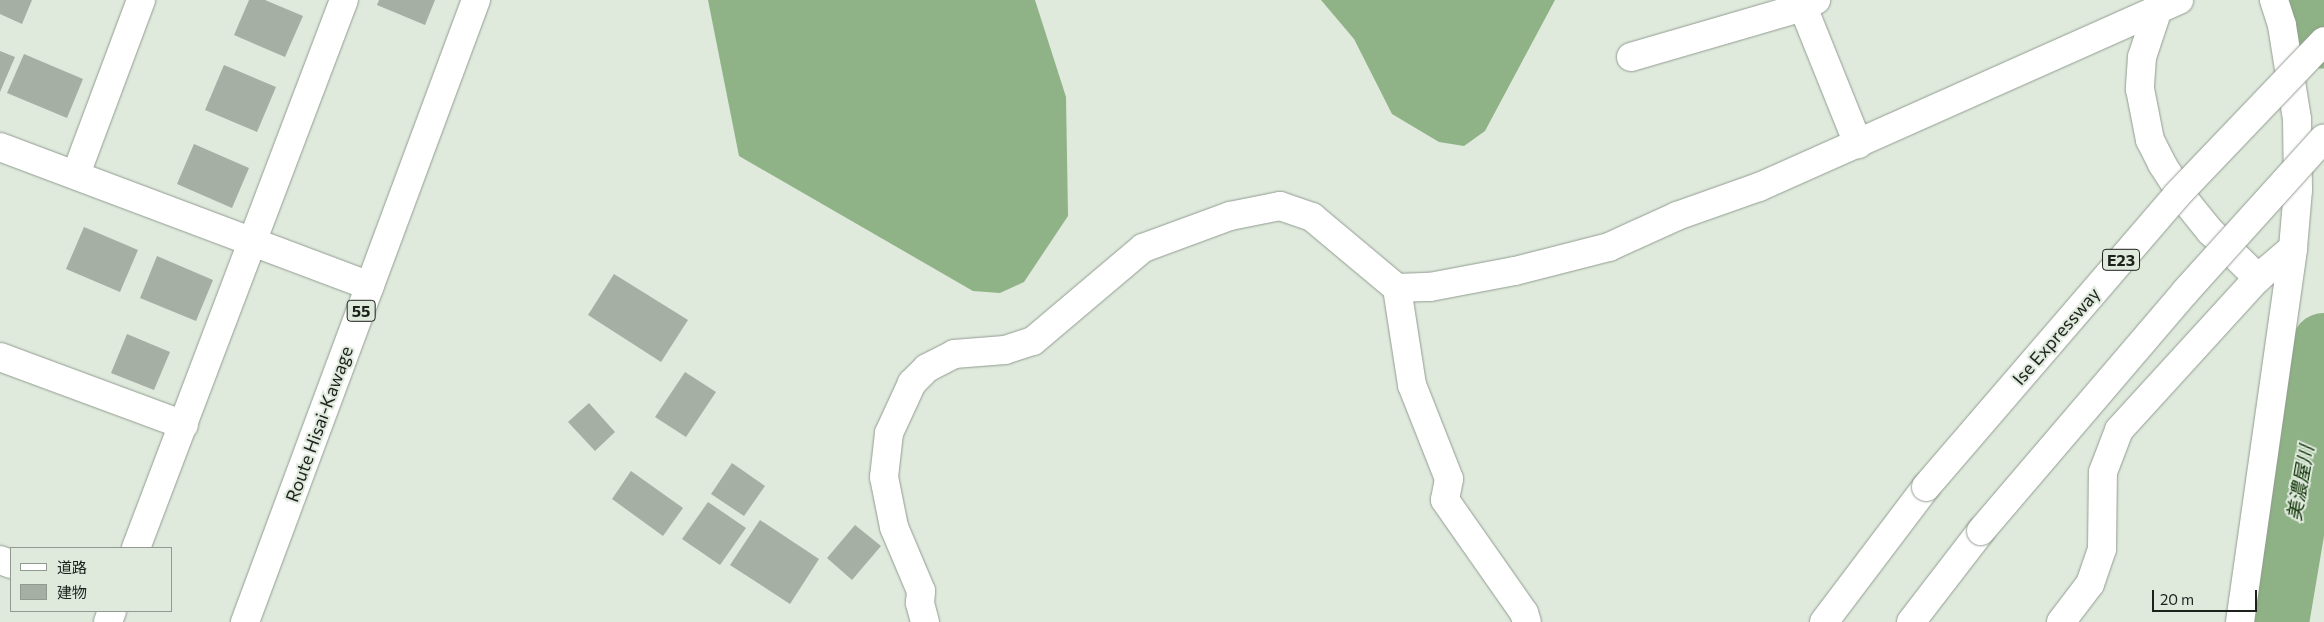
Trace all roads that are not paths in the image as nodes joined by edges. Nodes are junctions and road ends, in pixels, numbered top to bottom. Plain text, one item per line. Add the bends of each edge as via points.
1 (141, 0) edge
2 (344, 0) edge
3 (476, 0) edge
4 (2274, 0) edge
5 (1809, 4) edge
6 (2168, 4) edge
7 (2324, 41) edge
8 (1631, 58) dead end
9 (2324, 138) edge
10 (1858, 144) junction
11 (0, 146) edge
12 (76, 174) junction
13 (253, 242) junction
14 (2294, 248) junction
15 (2258, 278) junction
16 (370, 286) junction
17 (1397, 288) junction
18 (0, 357) edge
19 (184, 425) junction
20 (136, 547) edge
21 (245, 622) edge
22 (925, 622) edge
23 (1527, 622) edge
24 (1824, 622) edge
25 (1910, 622) edge
26 (2061, 622) edge
27 (2240, 622) edge

1 - 12 main road
2 - 13 main road
3 - 16 main road, Route Hisai-Kawage / 55
4 - 14 main road via 2282,25 2297,119 2298,190
5 - 8 main road
5 - 10 main road
6 - 10 main road
6 - 15 main road via 2142,57 2140,89 2150,140 2188,204 2211,232
7 - 24 main road, Ise Expressway / E23, bridge via 2176,196 1926,487
9 - 25 main road, bridge via 2185,292 1981,531
10 - 17 main road via 1759,187 1676,216 1609,247 1515,271 1430,287
11 - 12 main road
12 - 13 main road
13 - 16 main road
13 - 19 main road
14 - 15 main road
14 - 27 main road
15 - 26 main road via 2119,430 2103,472 2102,549 2090,584
16 - 21 main road, Route Hisai-Kawage / 55
17 - 22 main road via 1312,217 1280,206 1253,209 1143,248 1034,341 1004,350 954,354 927,368 912,383 889,434 884,477 894,527 921,590 920,603
17 - 23 main road via 1412,385 1449,479 1445,500 1524,613
18 - 19 main road
19 - 20 main road

